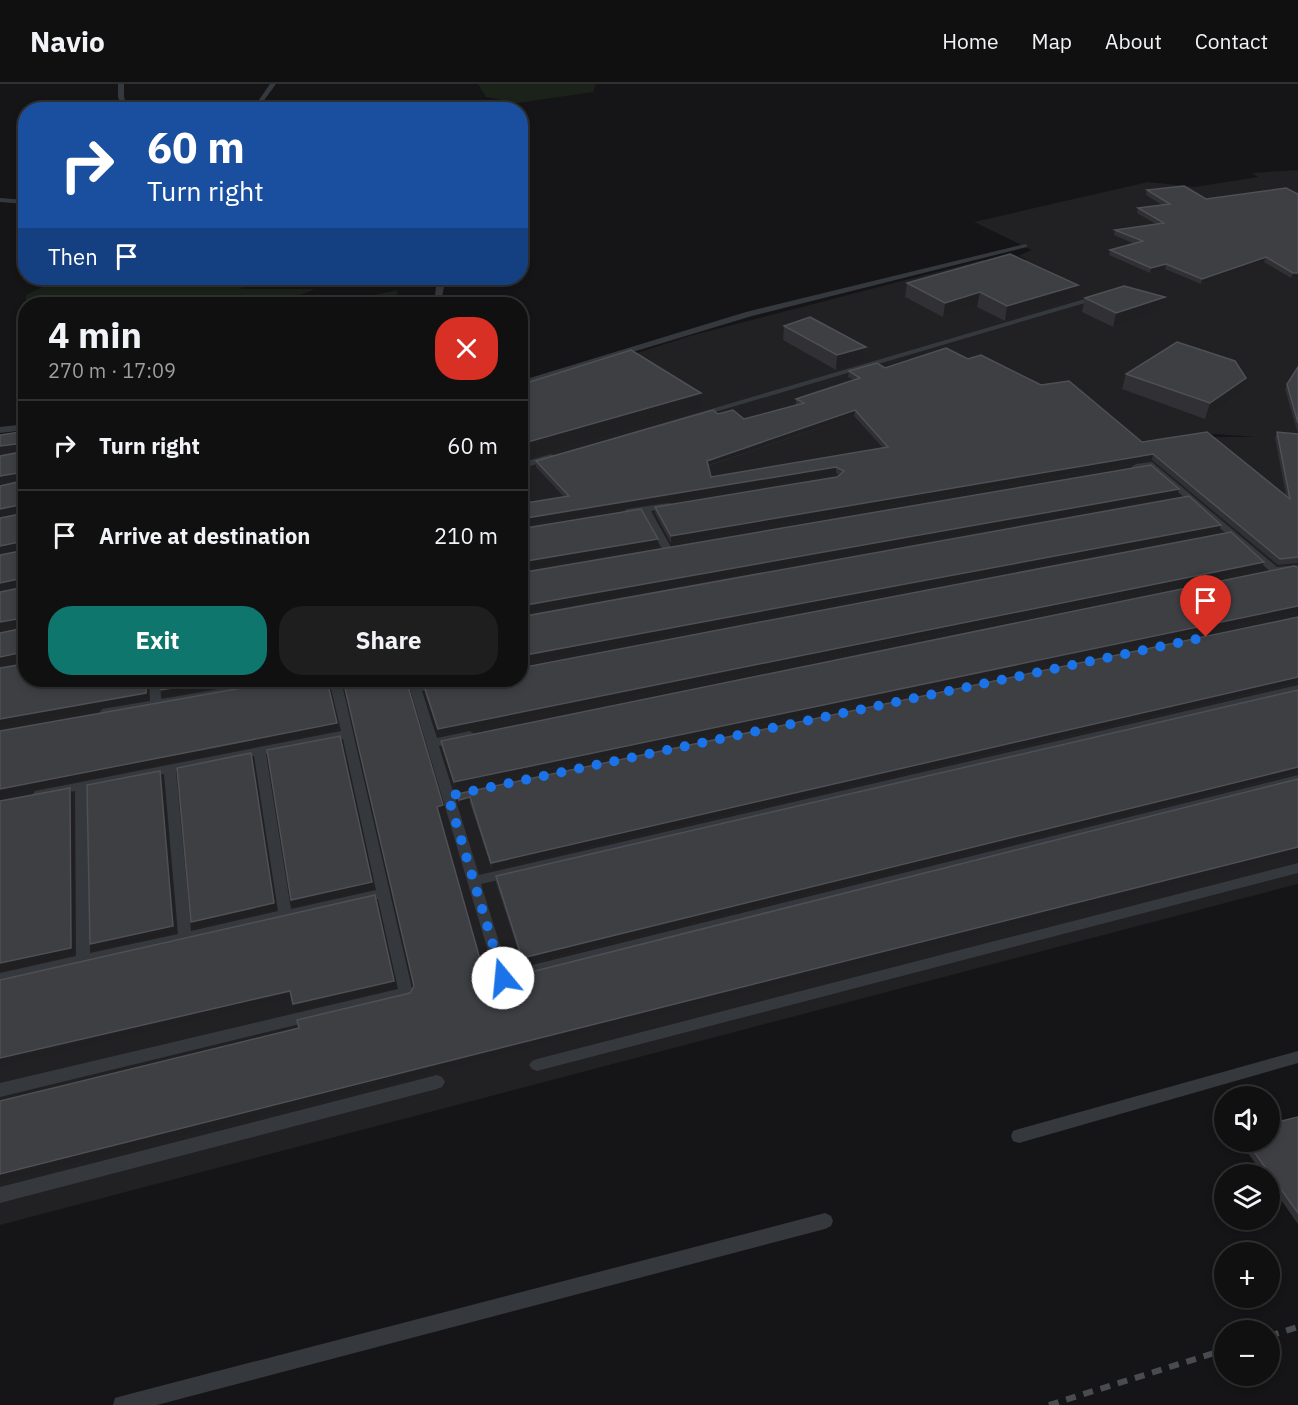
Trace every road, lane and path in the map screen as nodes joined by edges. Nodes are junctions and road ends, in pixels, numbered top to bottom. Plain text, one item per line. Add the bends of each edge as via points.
1 (121, 84) edge
2 (273, 84) edge
3 (123, 102) edge
4 (260, 102) edge
5 (0, 200) edge
6 (18, 201) edge
7 (1025, 246) dead end
8 (1104, 296) edge
9 (528, 382) edge
10 (18, 428) edge
11 (0, 430) edge
12 (612, 439) edge
13 (567, 452) edge
14 (528, 464) edge
15 (1129, 468) edge
16 (1190, 497) junction
17 (1178, 499) edge
18 (679, 504) edge
19 (645, 510) junction
20 (611, 515) edge
21 (1232, 533) junction
22 (1220, 535) edge
23 (678, 547) edge
24 (667, 549) junction
25 (656, 551) edge
26 (1298, 570) edge
27 (155, 687) edge
28 (227, 687) edge
29 (337, 687) edge
30 (422, 687) edge
31 (1298, 689) edge
32 (156, 703) junction
33 (89, 716) edge
34 (480, 733) edge
35 (348, 734) junction
36 (433, 743) junction
37 (259, 751) junction
38 (170, 768) junction
39 (1298, 779) edge
40 (81, 786) junction
41 (23, 797) edge
42 (1298, 868) edge
43 (474, 881) junction
44 (384, 893) junction
45 (285, 915) junction
46 (185, 937) junction
47 (83, 960) junction
48 (0, 979) edge
49 (1298, 1057) edge
50 (537, 1065) dead end
51 (437, 1082) dead end
52 (0, 1090) edge
53 (1019, 1136) dead end
54 (0, 1195) edge
55 (825, 1221) dead end
56 (122, 1405) edge

1 - 3 lane
2 - 4 lane
5 - 6 lane
7 - 9 lane via 749,314
8 - 12 lane
10 - 11 lane
13 - 14 lane
15 - 16 lane via 1152,465
16 - 17 lane
16 - 21 lane
18 - 19 lane
19 - 20 lane
19 - 24 lane
21 - 22 lane
21 - 26 lane via 1269,572 1294,567
23 - 24 lane
24 - 25 lane
27 - 32 lane
28 - 32 lane
29 - 35 lane
30 - 36 lane via 416,688
31 - 43 lane
32 - 33 lane
34 - 36 lane
35 - 37 lane
35 - 44 lane
36 - 43 lane via 454,795
37 - 38 lane
37 - 45 lane
38 - 40 lane
38 - 46 lane
39 - 43 lane via 503,978
40 - 41 lane
40 - 47 lane
42 - 50 lane
44 - 45 lane
44 - 52 lane via 406,993
45 - 46 lane
46 - 47 lane
47 - 48 lane
49 - 53 lane
51 - 54 lane
55 - 56 lane

